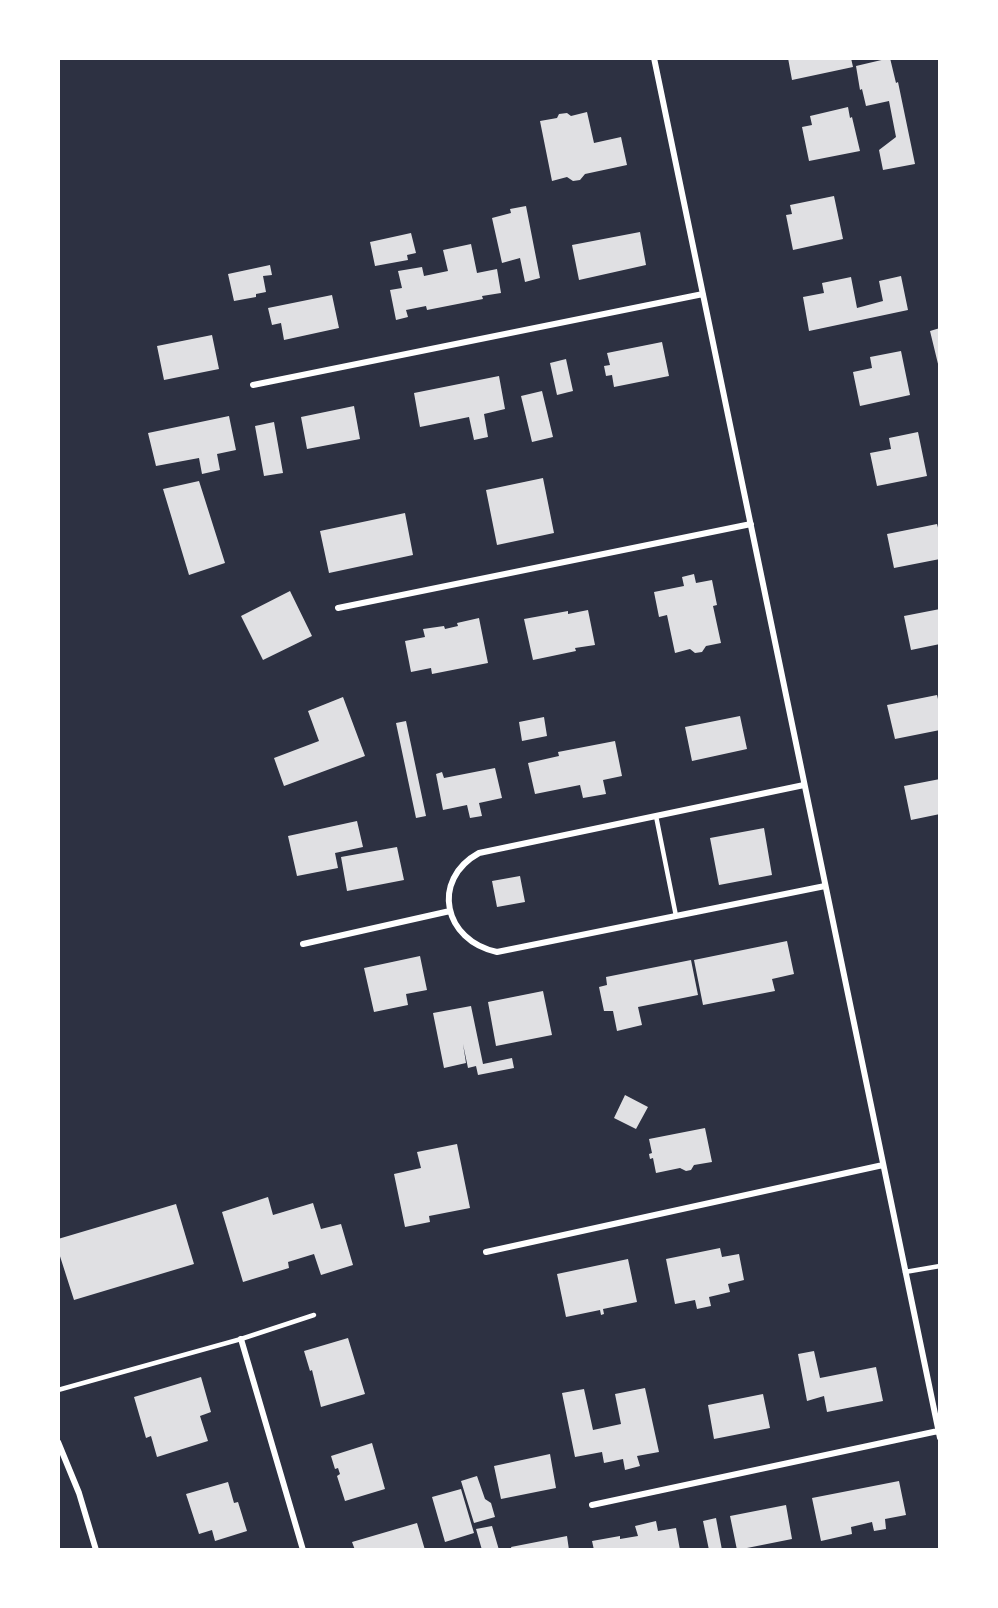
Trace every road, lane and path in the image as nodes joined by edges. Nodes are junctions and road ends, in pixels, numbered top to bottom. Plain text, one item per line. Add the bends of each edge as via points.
1 (654, 58) edge
2 (703, 294) junction
3 (253, 385) dead end
4 (751, 525) junction
5 (338, 608) dead end
6 (804, 785) junction
7 (656, 816) junction
8 (825, 886) junction
9 (450, 911) junction
10 (676, 916) junction
11 (303, 944) dead end
12 (883, 1165) junction
13 (486, 1252) dead end
14 (939, 1266) edge
15 (905, 1272) junction
16 (314, 1315) dead end
17 (241, 1339) junction
18 (58, 1390) edge
19 (939, 1435) edge
20 (58, 1442) edge
21 (592, 1505) dead end
22 (96, 1550) edge
23 (303, 1550) edge

1 - 2 street
2 - 3 street
2 - 4 street
4 - 5 street
4 - 6 street
6 - 7 street
6 - 8 street
7 - 9 street via 479,853 456,874 450,891
7 - 10 lane
8 - 10 street
8 - 12 street
9 - 10 street via 457,928 469,941 497,952
9 - 11 street
12 - 13 street
12 - 15 street
14 - 15 lane
15 - 19 street
16 - 17 lane
17 - 18 lane
17 - 23 street
19 - 21 street
20 - 22 street

